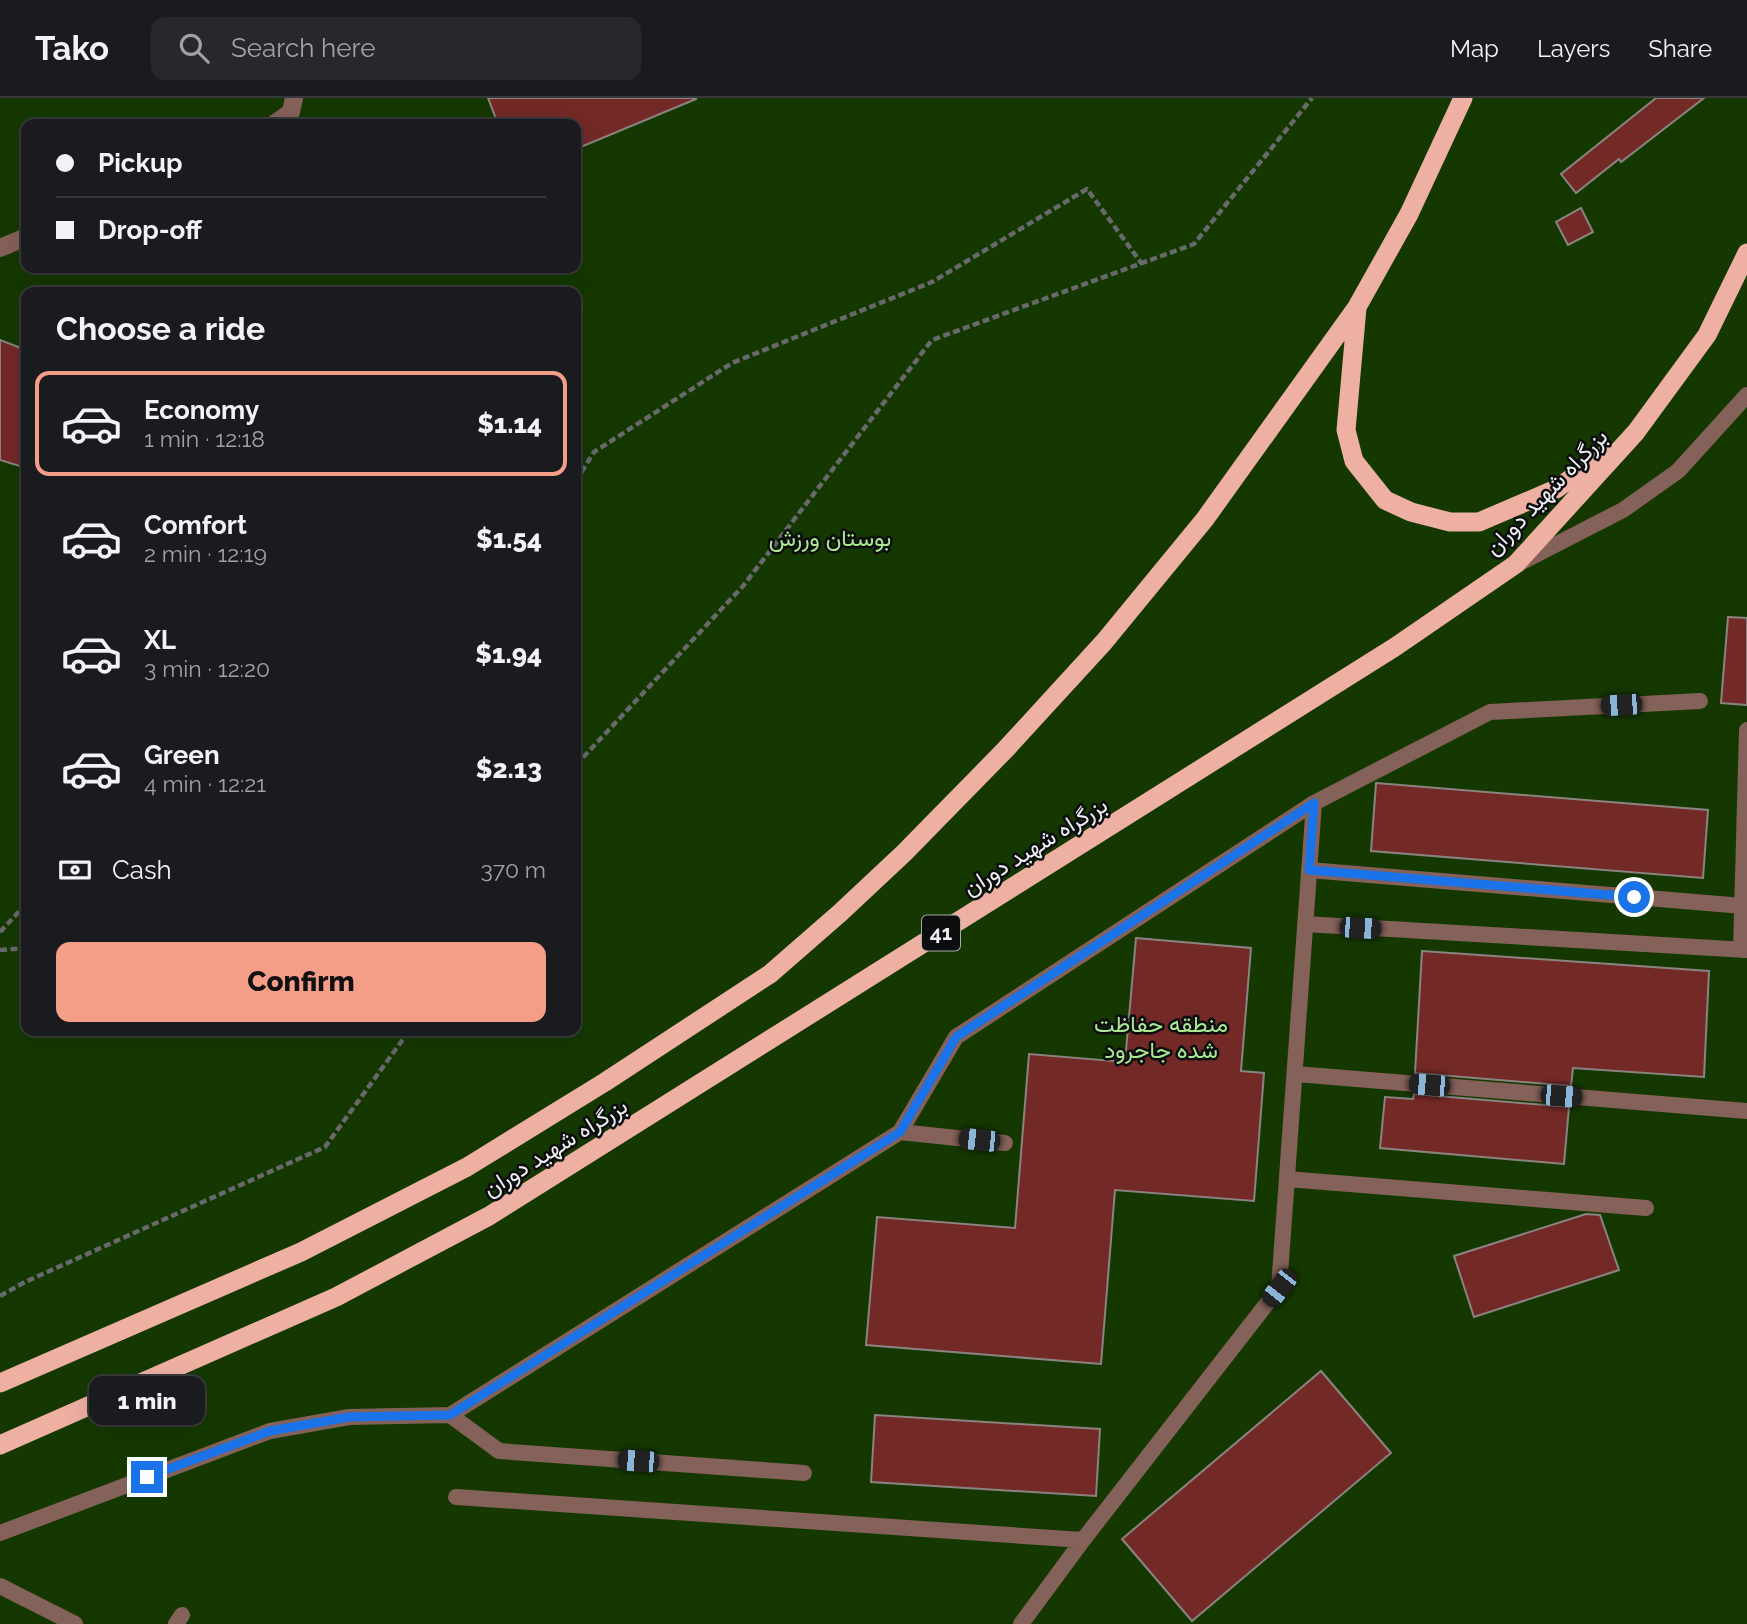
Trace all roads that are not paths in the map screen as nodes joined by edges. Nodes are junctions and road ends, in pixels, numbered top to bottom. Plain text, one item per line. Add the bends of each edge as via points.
1 (295, 98) edge
2 (1464, 98) edge
3 (281, 119) edge
4 (21, 239) edge
5 (0, 248) edge
6 (1747, 253) edge
7 (1357, 307) junction
8 (1747, 395) edge
9 (1636, 432) junction
10 (1516, 564) junction
11 (1700, 701) dead end
12 (1747, 730) edge
13 (1314, 803) junction
14 (1309, 870) junction
15 (1743, 906) junction
16 (1305, 924) junction
17 (1744, 950) edge
18 (1296, 1074) junction
19 (1747, 1111) edge
20 (900, 1132) junction
21 (1005, 1143) dead end
22 (1287, 1179) junction
23 (1646, 1208) dead end
24 (0, 1383) edge
25 (450, 1415) junction
26 (0, 1445) edge
27 (804, 1473) dead end
28 (456, 1496) dead end
29 (0, 1533) edge
30 (1083, 1540) junction
31 (0, 1586) edge
32 (42, 1617) edge
33 (75, 1624) edge
34 (1021, 1624) edge

1 - 3 street via 291,112
2 - 7 highway, بزرگراه شهید دوران via 1409,214
4 - 5 street
6 - 9 highway, بزرگراه شهید دوران / 41 via 1707,335
7 - 9 highway via 1346,430 1354,461 1385,500 1411,512 1450,522 1479,522 1556,489
7 - 24 highway, بزرگراه شهید دوران via 1205,519 1104,642 904,853 770,974 467,1167 301,1252
8 - 10 lane via 1678,471 1623,510
9 - 10 highway, بزرگراه شهید دوران / 41
10 - 26 highway, بزرگراه شهید دوران / 41 via 1383,655 489,1216 336,1297
11 - 13 lane via 1490,712
12 - 15 lane
13 - 14 lane
13 - 20 lane via 956,1037
14 - 15 lane
14 - 16 lane
15 - 17 lane
16 - 17 lane
16 - 18 lane
18 - 19 lane
18 - 22 lane
20 - 21 lane
20 - 25 lane
22 - 23 lane
22 - 30 lane via 1279,1288
25 - 27 lane via 499,1451
25 - 29 lane via 349,1417 270,1431
28 - 30 lane
30 - 34 lane
31 - 32 lane
32 - 33 lane

